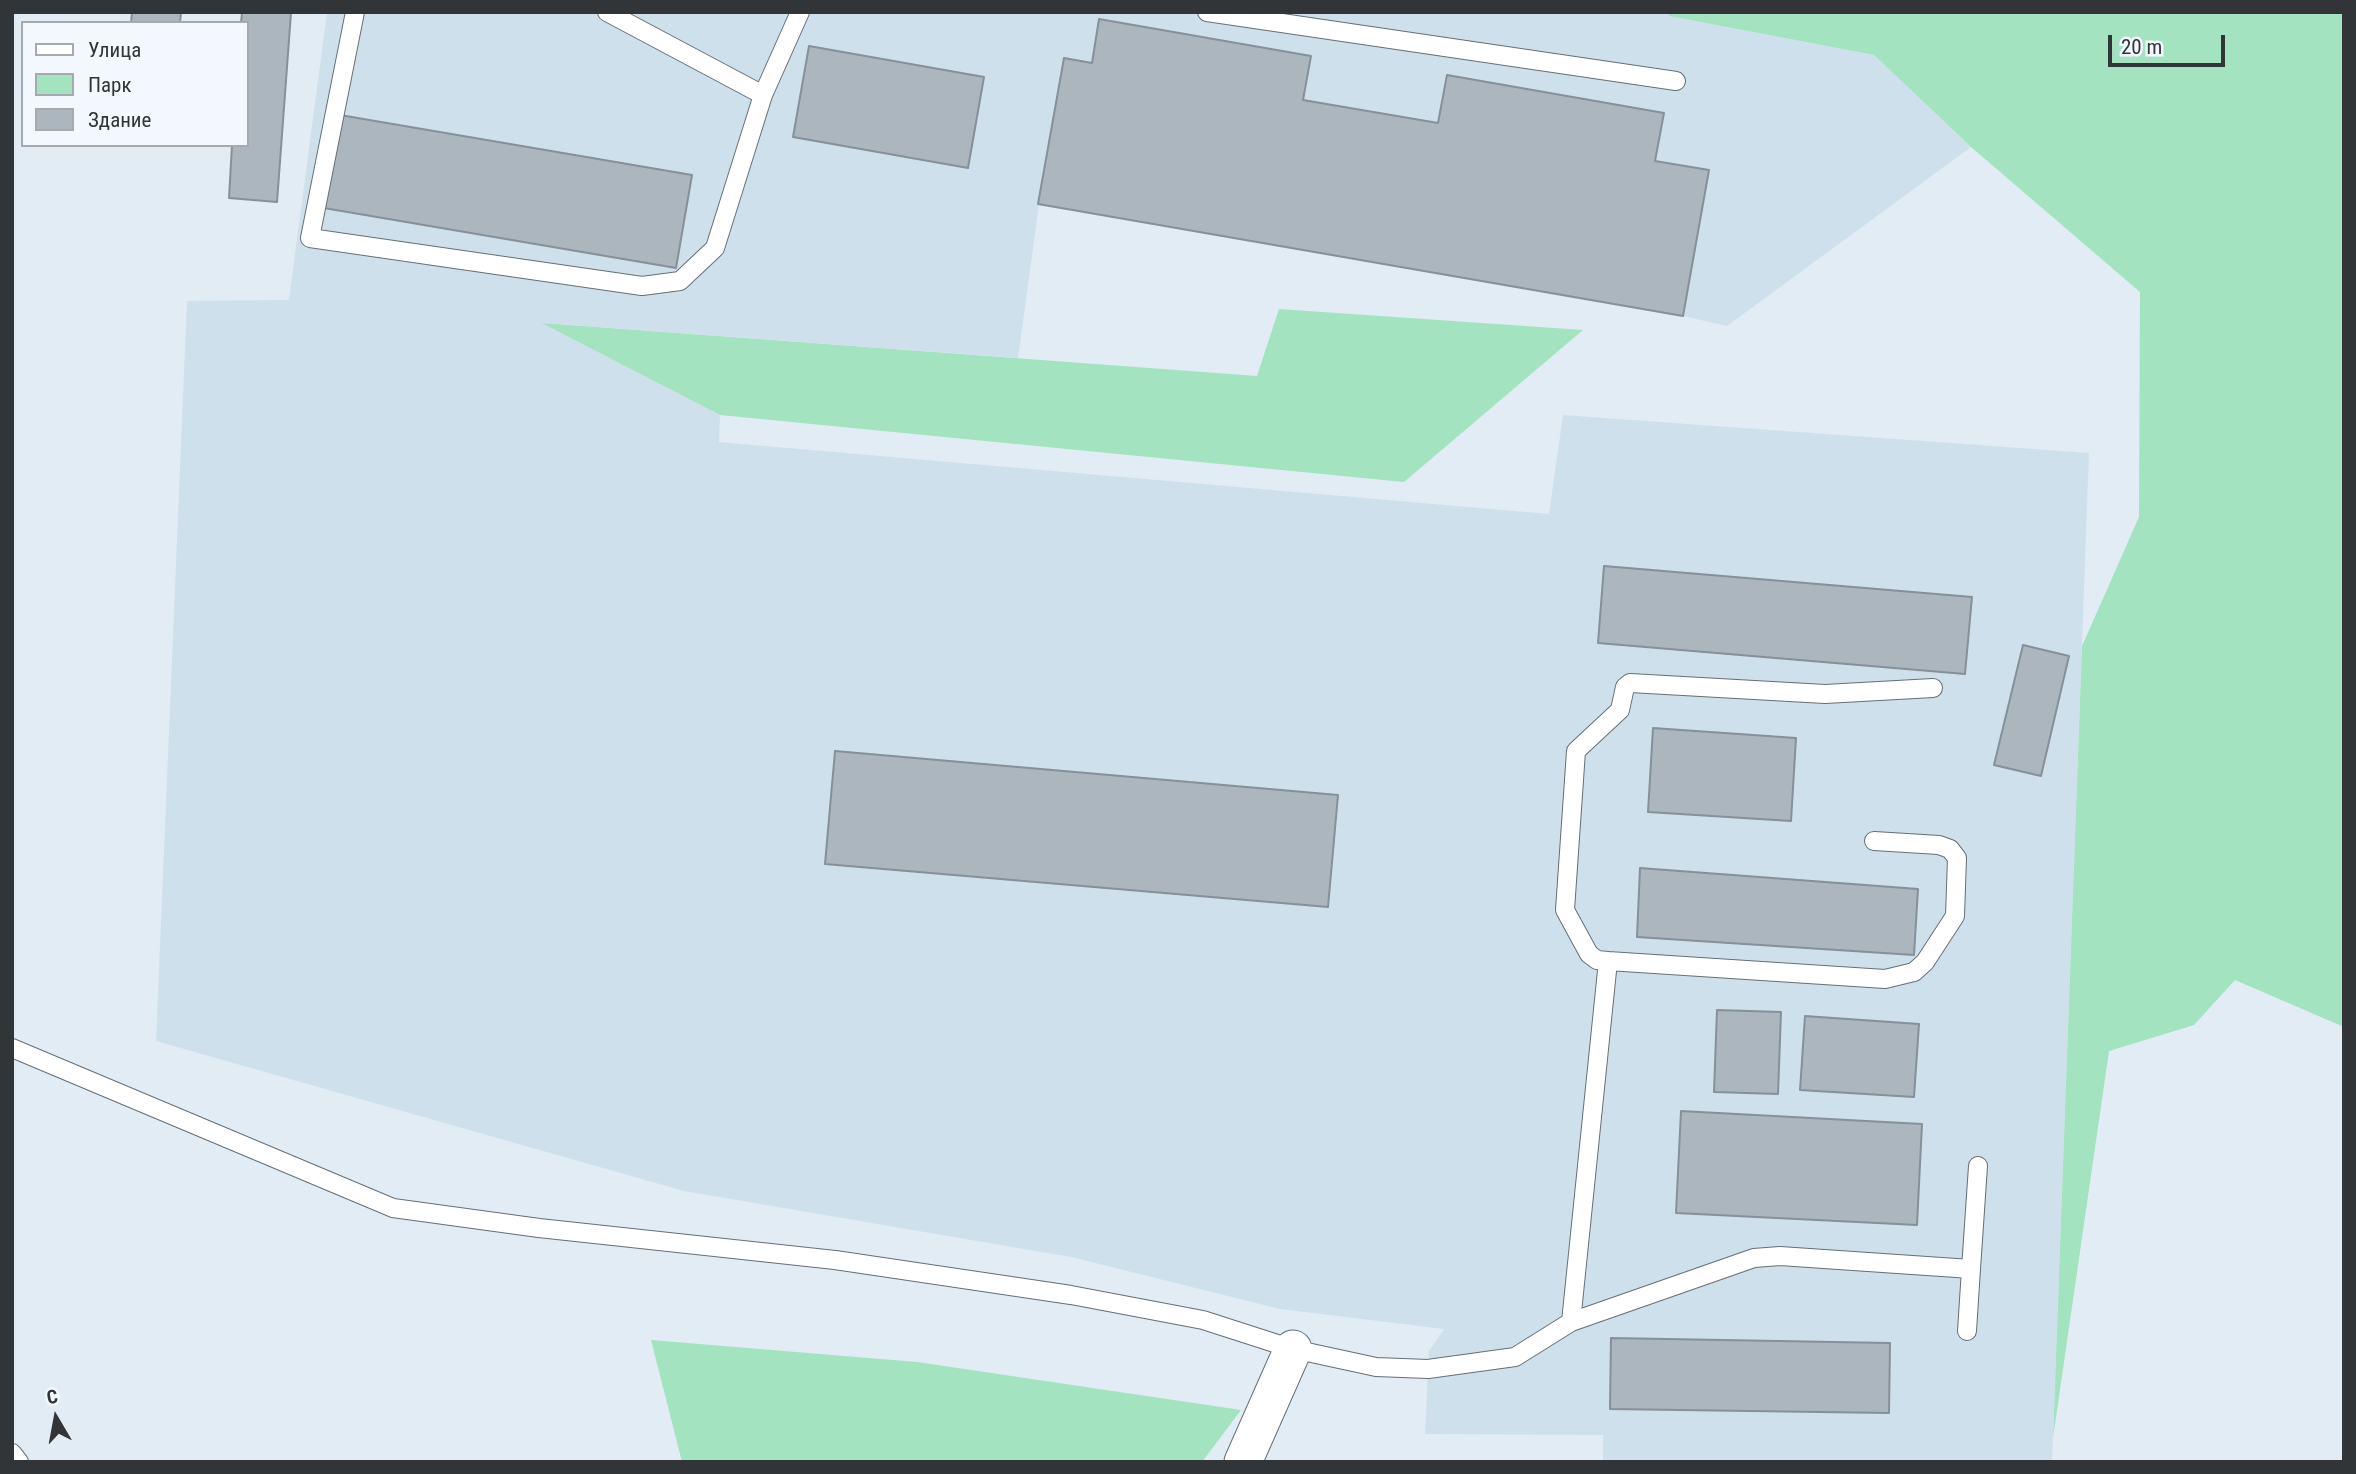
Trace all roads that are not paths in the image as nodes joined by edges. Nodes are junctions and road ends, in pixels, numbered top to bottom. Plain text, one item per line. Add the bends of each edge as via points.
1 (355, 12) edge
2 (607, 12) edge
3 (800, 12) edge
4 (1207, 12) edge
5 (1676, 81) dead end
6 (764, 95) junction
7 (1933, 688) dead end
8 (1874, 841) dead end
9 (1608, 961) junction
10 (12, 1048) edge
11 (1978, 1166) dead end
12 (1971, 1269) junction
13 (1571, 1322) junction
14 (1967, 1331) dead end
15 (1293, 1349) junction
16 (12, 1453) edge
17 (19, 1462) edge
18 (1244, 1462) edge

1 - 6 lane via 310,238 642,286 680,281 715,248
2 - 6 lane
3 - 6 lane
4 - 5 lane
7 - 9 lane via 1825,694 1640,682 1625,687 1620,710 1576,751 1565,910 1589,954
8 - 9 lane via 1939,845 1957,858 1955,916 1914,972 1885,979
9 - 13 lane
10 - 15 lane via 393,1208 835,1260 1071,1295 1203,1320
11 - 12 lane
12 - 13 lane via 1754,1258
12 - 14 lane
13 - 15 lane via 1515,1357 1428,1369 1376,1367
15 - 18 street
16 - 17 lane

